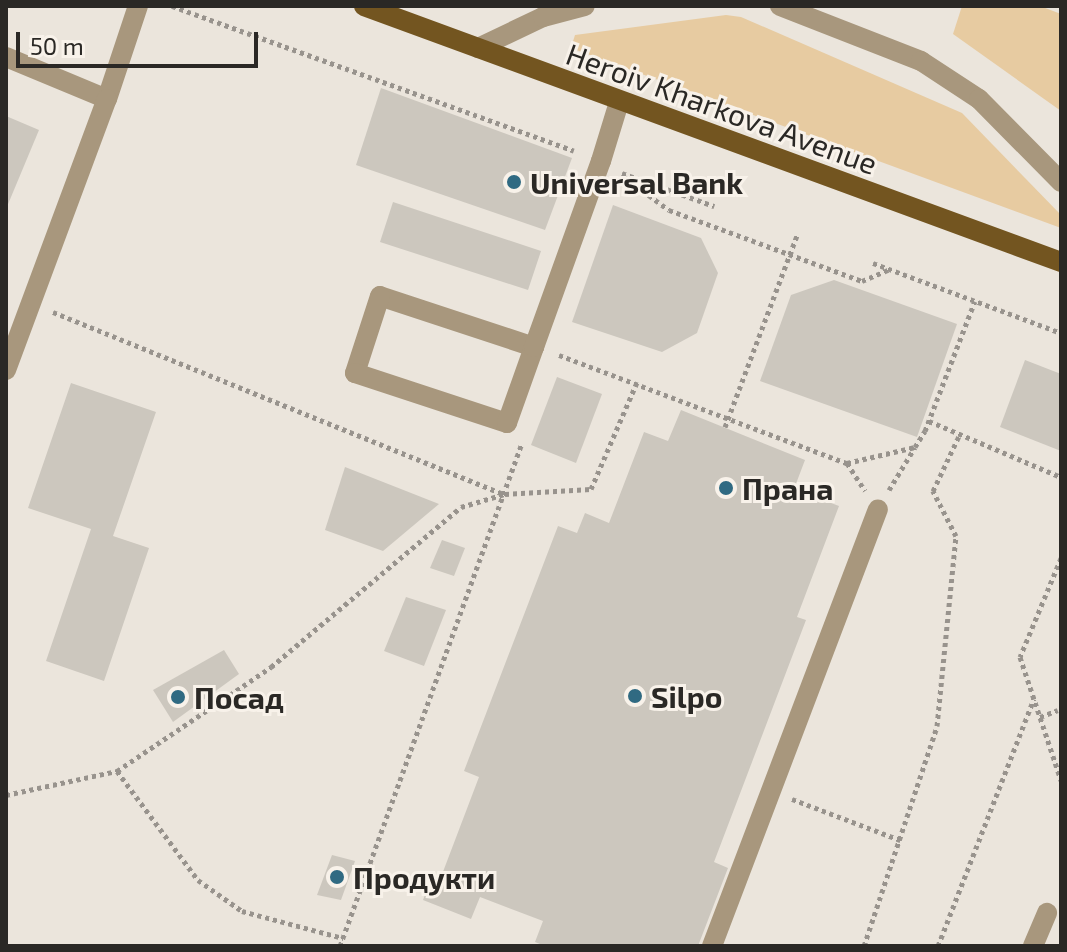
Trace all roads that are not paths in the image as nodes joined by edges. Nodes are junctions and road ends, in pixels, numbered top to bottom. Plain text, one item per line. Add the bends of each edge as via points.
1 (138, 6) edge
2 (364, 6) edge
3 (585, 6) edge
4 (780, 6) edge
5 (478, 48) junction
6 (6, 57) edge
7 (107, 99) junction
8 (619, 102) junction
9 (1061, 182) edge
10 (1061, 262) edge
11 (544, 350) junction
12 (6, 370) edge
13 (878, 510) road end
14 (1047, 913) dead end
15 (712, 946) edge
16 (1033, 946) edge

1 - 7 lane
2 - 5 main road, Heroiv Kharkova Avenue
3 - 5 lane via 543,17
4 - 9 lane via 921,61 979,99
5 - 8 main road, Heroiv Kharkova Avenue
6 - 7 lane
7 - 12 lane
8 - 10 main road, Heroiv Kharkova Avenue
8 - 11 lane
11 - 11 lane via 380,296 355,373 507,423
13 - 15 lane
14 - 16 lane

